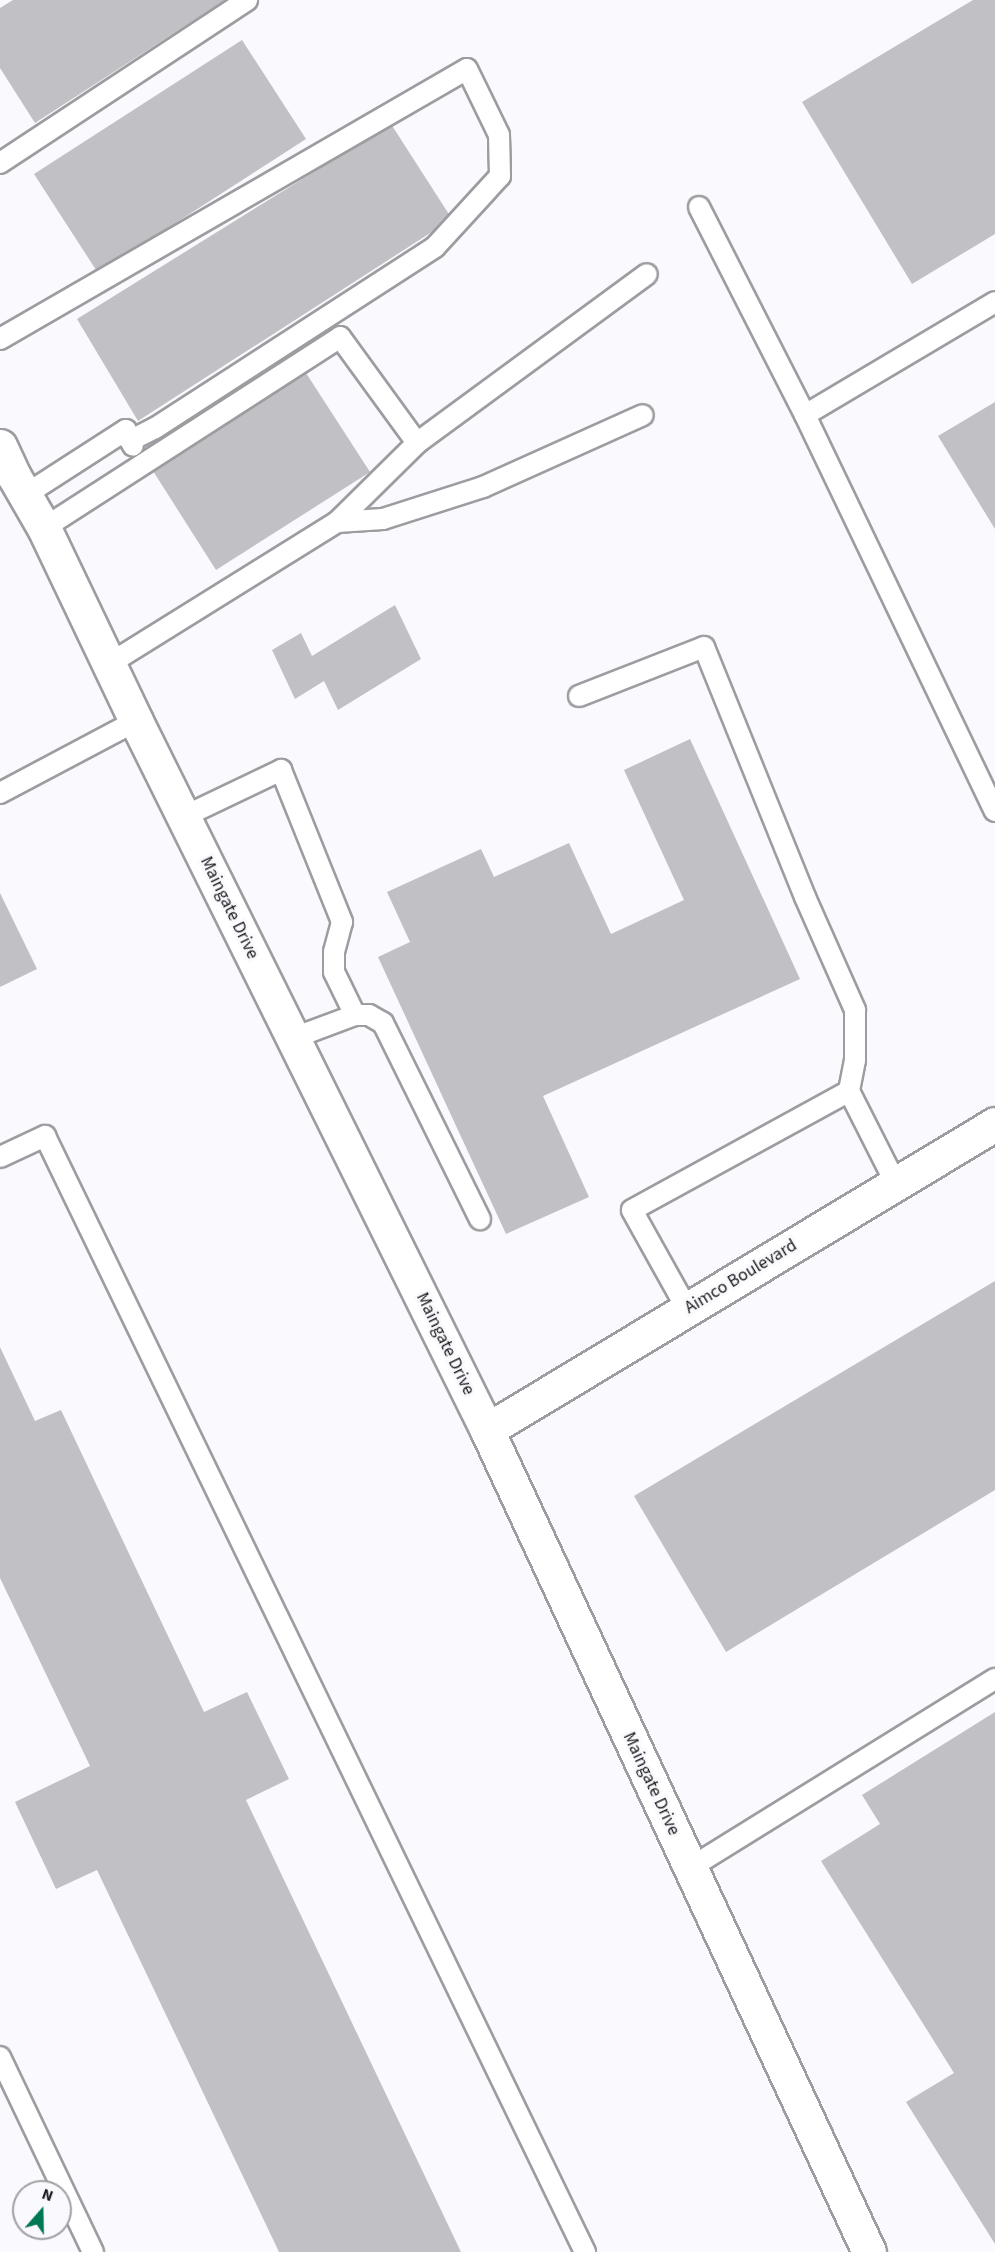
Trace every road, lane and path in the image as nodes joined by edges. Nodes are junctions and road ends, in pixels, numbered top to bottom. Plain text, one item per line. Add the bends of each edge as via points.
1 (247, 0) edge
2 (0, 163) edge
3 (699, 207) dead end
4 (647, 274) dead end
5 (995, 302) edge
6 (0, 339) edge
7 (643, 415) dead end
8 (805, 415) junction
9 (130, 441) junction
10 (417, 443) junction
11 (0, 446) edge
12 (141, 465) junction
13 (13, 485) edge
14 (338, 522) junction
15 (44, 528) junction
16 (109, 664) junction
17 (579, 696) dead end
18 (136, 721) junction
19 (0, 793) edge
20 (995, 811) edge
21 (183, 817) junction
22 (355, 1015) junction
23 (293, 1038) junction
24 (849, 1092) junction
25 (995, 1124) edge
26 (0, 1157) edge
27 (896, 1184) junction
28 (480, 1219) dead end
29 (687, 1309) junction
30 (487, 1430) junction
31 (995, 1679) edge
32 (690, 1868) junction
33 (0, 2057) edge
34 (93, 2252) edge
35 (585, 2252) edge
36 (868, 2252) edge

1 - 2 lane
3 - 8 lane
4 - 10 lane
5 - 8 lane
6 - 9 lane via 467,69 499,135 500,176 435,247
7 - 14 lane via 483,487 383,519
8 - 20 lane
9 - 12 lane
9 - 13 lane via 126,430
10 - 12 lane via 340,337
10 - 14 lane
11 - 13 street, Maingate Drive
12 - 15 lane
13 - 15 street, Maingate Drive
14 - 16 lane
15 - 16 street, Maingate Drive
16 - 18 street, Maingate Drive
17 - 24 lane via 704,647 855,1010 855,1060
18 - 19 lane
18 - 21 street, Maingate Drive
21 - 22 lane via 281,770 342,922 334,952 334,972
21 - 23 street, Maingate Drive
22 - 23 lane
22 - 28 lane via 369,1015 383,1023
23 - 30 street, Maingate Drive
24 - 27 lane
24 - 29 lane via 632,1210
25 - 27 street, Aimco Boulevard
26 - 35 lane via 45,1136
27 - 29 street, Aimco Boulevard
29 - 30 street, Aimco Boulevard
30 - 32 street, Maingate Drive
31 - 32 lane
32 - 36 street, Maingate Drive
33 - 34 lane

